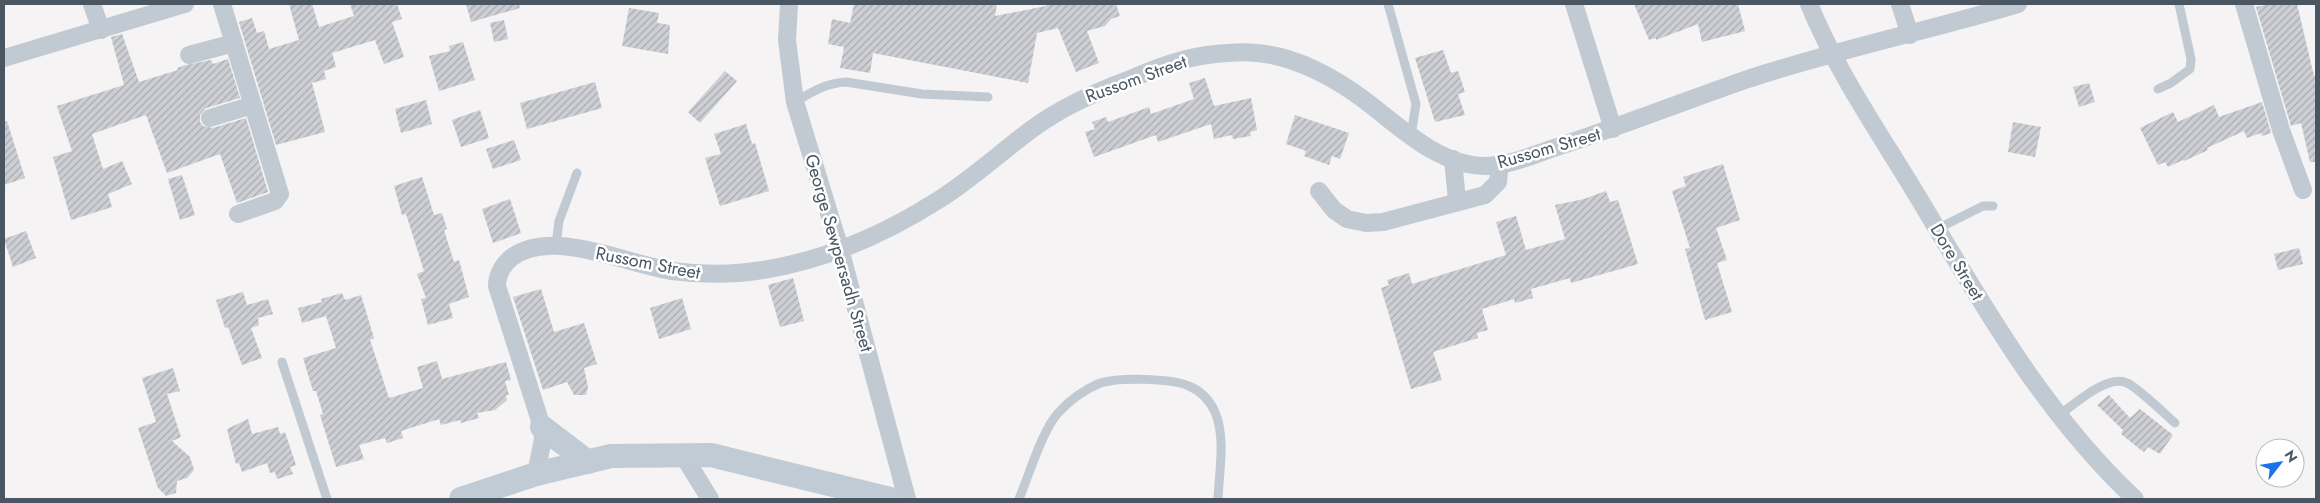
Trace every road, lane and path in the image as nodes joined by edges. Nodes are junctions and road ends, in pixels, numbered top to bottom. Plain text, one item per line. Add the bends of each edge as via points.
1 (92, 4) edge
2 (185, 4) edge
3 (222, 4) edge
4 (789, 4) edge
5 (1388, 4) edge
6 (1574, 4) edge
7 (1809, 4) edge
8 (1900, 4) edge
9 (2018, 4) edge
10 (2179, 4) edge
11 (2244, 4) edge
12 (101, 30) junction
13 (1910, 35) junction
14 (234, 42) junction
15 (1832, 53) junction
16 (189, 55) dead end
17 (4, 58) edge
18 (2158, 89) dead end
19 (988, 97) dead end
20 (795, 102) junction
21 (253, 106) junction
22 (210, 118) dead end
23 (1613, 129) junction
24 (1411, 136) junction
25 (1453, 159) junction
26 (1500, 163) junction
27 (576, 173) dead end
28 (2302, 190) dead end
29 (1319, 191) dead end
30 (1457, 201) junction
31 (1993, 206) dead end
32 (238, 214) dead end
33 (1937, 229) junction
34 (556, 245) junction
35 (840, 249) junction
36 (282, 362) dead end
37 (2059, 415) junction
38 (2175, 423) dead end
39 (542, 427) junction
40 (683, 455) junction
41 (588, 462) junction
42 (536, 474) junction
43 (327, 499) edge
44 (461, 499) edge
45 (710, 499) edge
46 (890, 499) edge
47 (908, 499) edge
48 (1019, 499) edge
49 (1218, 499) edge
50 (2135, 499) edge

1 - 12 street
2 - 12 street
3 - 14 street
4 - 20 street, George Sewpersadh Street via 788,40
5 - 24 lane via 1416,104
6 - 23 street
7 - 15 street, Dore Street
8 - 13 street
9 - 13 street, Russom Street
10 - 18 lane via 2191,59 2190,69
11 - 28 street
12 - 17 street
13 - 15 street, Russom Street
14 - 16 street
14 - 21 street
15 - 23 street, Russom Street via 1746,80
15 - 33 street, Dore Street
19 - 20 lane via 922,94 834,82
20 - 35 street, George Sewpersadh Street
21 - 22 street
21 - 32 street via 280,197
23 - 26 street, Russom Street
24 - 25 street, Russom Street
24 - 35 street, Russom Street via 1358,95 1320,72 1288,60 1257,53 1181,59 1065,107 940,200
25 - 26 street, Russom Street via 1485,166
25 - 30 street
26 - 30 street via 1498,182 1489,193
27 - 34 lane
29 - 30 street via 1340,215 1366,223 1383,222
31 - 33 lane via 1982,206
33 - 37 street, Dore Street via 1999,332
34 - 35 street, Russom Street via 668,270 717,274 779,267
34 - 39 street, Russom Street via 526,249 512,257 503,266 497,286
35 - 47 street, George Sewpersadh Street
36 - 43 lane
37 - 38 lane via 2105,384 2117,381 2128,383
37 - 50 street, Dore Street via 2103,469
39 - 41 street
39 - 42 street, Russom Street via 543,439
40 - 41 street via 611,456
40 - 45 street
40 - 46 street via 711,455
41 - 42 street
42 - 44 street
48 - 49 lane via 1050,425 1058,414 1086,391 1120,380 1188,385 1210,403 1220,432

